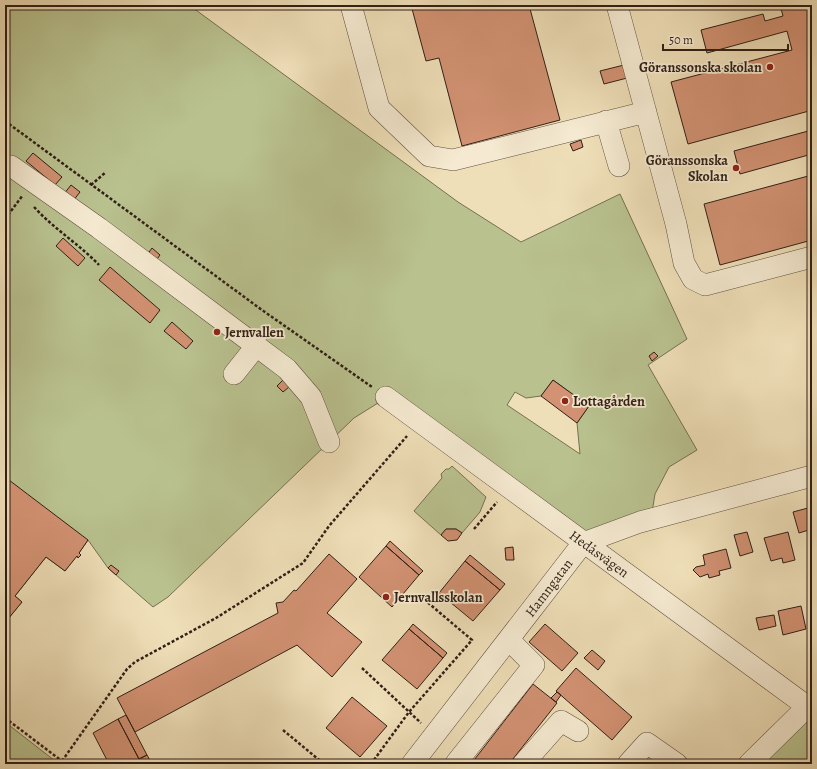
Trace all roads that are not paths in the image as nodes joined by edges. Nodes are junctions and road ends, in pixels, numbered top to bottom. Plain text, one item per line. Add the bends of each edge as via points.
1 (351, 5) edge
2 (617, 5) edge
3 (646, 112) junction
4 (606, 121) junction
5 (5, 166) edge
6 (619, 166) dead end
7 (812, 257) edge
8 (257, 345) junction
9 (234, 374) dead end
10 (386, 398) road end
11 (329, 442) dead end
12 (812, 476) edge
13 (583, 543) junction
14 (509, 640) junction
15 (809, 708) edge
16 (578, 731) dead end
17 (456, 763) dead end
18 (412, 764) edge
19 (524, 764) edge
20 (628, 764) edge
21 (677, 764) edge
22 (749, 764) edge

1 - 4 street via 379,108 429,156 453,160
2 - 3 street
3 - 4 street
3 - 7 street via 684,264 693,279 704,285
4 - 6 street
5 - 8 street via 11,166 99,228
8 - 9 street
8 - 11 street via 287,369 311,397
10 - 13 street, Hedåsvägen
12 - 13 street via 640,522
13 - 14 street, Hamngatan
13 - 15 street, Hedåsvägen
14 - 17 street via 534,664
14 - 18 street, Hamngatan
15 - 22 street
16 - 19 street via 561,721
20 - 21 street via 647,743

